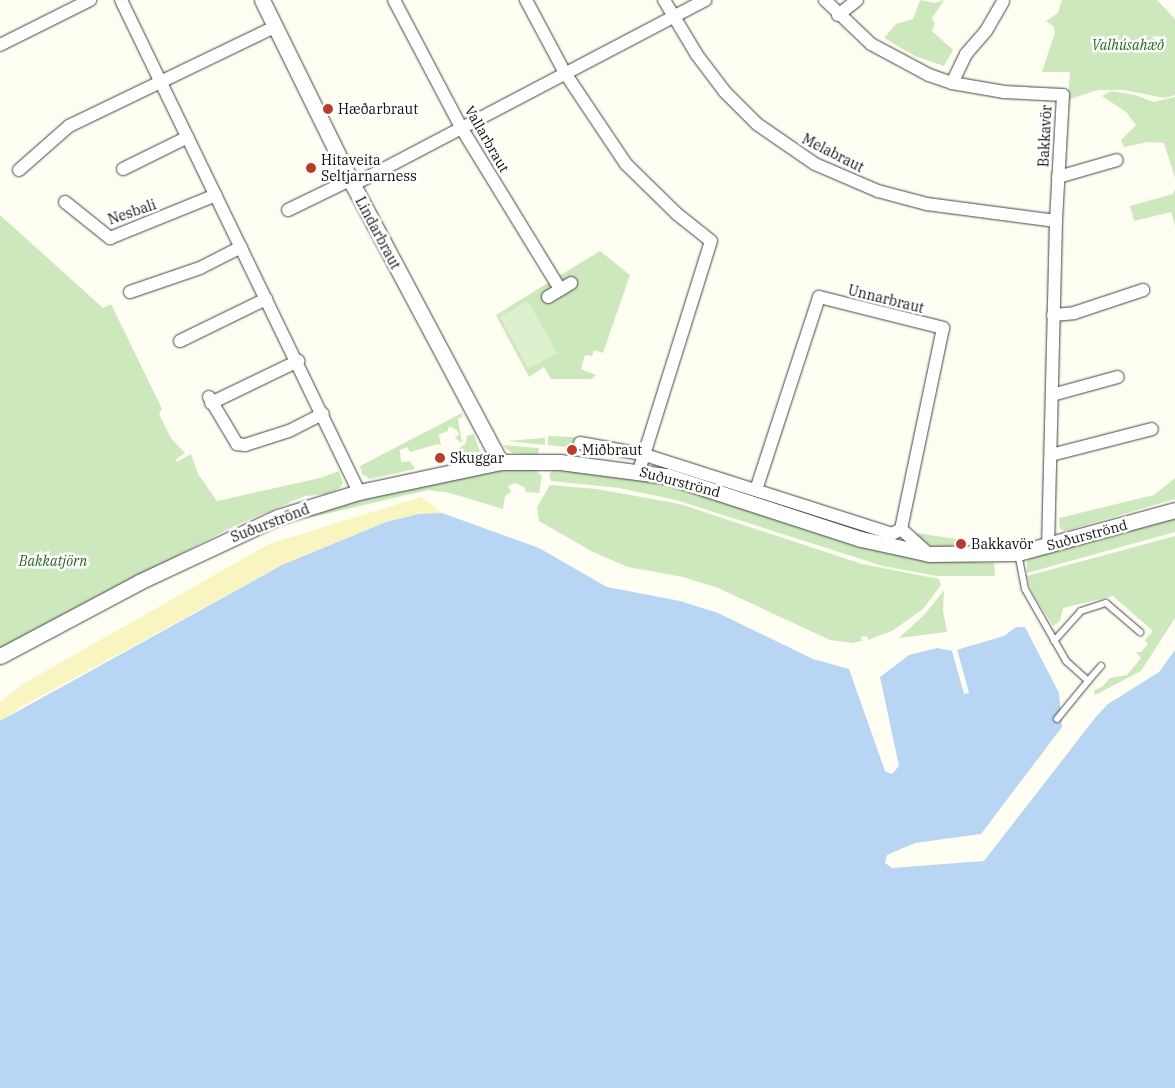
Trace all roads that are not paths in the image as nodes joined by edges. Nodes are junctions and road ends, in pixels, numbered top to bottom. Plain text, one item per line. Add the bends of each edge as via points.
1 (90, 0) edge
2 (121, 0) edge
3 (262, 0) edge
4 (394, 0) edge
5 (526, 0) edge
6 (664, 0) edge
7 (705, 0) edge
8 (825, 0) edge
9 (857, 0) edge
10 (1003, 2) dead end
11 (838, 15) junction
12 (673, 16) junction
13 (275, 26) junction
14 (0, 45) edge
15 (565, 73) junction
16 (161, 82) junction
17 (952, 83) junction
18 (462, 129) junction
19 (188, 137) junction
20 (1117, 160) dead end
21 (122, 169) dead end
22 (19, 170) dead end
23 (1058, 177) junction
24 (352, 183) junction
25 (216, 195) junction
26 (65, 202) dead end
27 (288, 210) dead end
28 (1056, 221) junction
29 (241, 247) junction
30 (571, 283) dead end
31 (560, 290) junction
32 (1143, 290) dead end
33 (130, 292) dead end
34 (548, 297) dead end
35 (266, 298) junction
36 (1053, 316) junction
37 (180, 341) dead end
38 (298, 361) junction
39 (1118, 377) dead end
40 (1052, 395) junction
41 (323, 414) junction
42 (1152, 429) dead end
43 (580, 443) dead end
44 (642, 454) junction
45 (1051, 455) junction
46 (500, 462) junction
47 (639, 471) junction
48 (756, 490) junction
49 (359, 492) junction
50 (1175, 510) edge
51 (901, 529) junction
52 (1048, 546) junction
53 (1018, 553) junction
54 (929, 554) junction
55 (1140, 632) dead end
56 (1054, 641) junction
57 (0, 656) edge
58 (1102, 666) dead end
59 (1088, 681) junction
60 (1057, 719) dead end

1 - 14 street
2 - 16 street
3 - 13 street, Lindarbraut
4 - 18 street, Vallarbraut
5 - 15 street
6 - 12 street, Melabraut
7 - 12 street
8 - 11 street
9 - 11 street
10 - 17 street via 986,31 966,54
11 - 17 street via 859,35 890,56
12 - 15 street
12 - 28 street, Melabraut via 725,92 757,124 815,164 878,190 927,204
13 - 16 street
13 - 24 street, Lindarbraut
15 - 18 street
15 - 44 street via 626,164 677,214 712,242
16 - 19 street
16 - 22 street via 69,126
17 - 23 street, Bakkavör via 1012,93 1063,95
18 - 24 street
18 - 31 street, Vallarbraut
19 - 21 street
19 - 25 street
20 - 23 street, Bakkavör
23 - 28 street, Bakkavör
24 - 27 street
24 - 46 street, Lindarbraut
25 - 26 street, Nesbali via 110,238
25 - 29 street
28 - 36 street, Bakkavör
29 - 33 street via 200,268
29 - 35 street
30 - 31 street
31 - 34 street
32 - 36 street via 1074,313
35 - 37 street
35 - 38 street
36 - 40 street, Bakkavör
38 - 41 street
38 - 41 street via 210,400 237,444 245,445 289,431
39 - 40 street
40 - 45 street, Bakkavör
41 - 49 street
42 - 45 street
43 - 44 street
44 - 47 street
44 - 48 street
45 - 52 street, Bakkavör
46 - 47 street, Suðurströnd via 560,462
46 - 49 street, Suðurströnd
47 - 54 street, Suðurströnd via 745,500 868,541
48 - 51 street via 892,534
48 - 51 street, Unnarbraut via 819,297 943,328
49 - 57 street, Suðurströnd via 278,517 230,538
50 - 52 street, Suðurströnd
51 - 54 street
52 - 53 street, Suðurströnd
53 - 54 street, Suðurströnd
53 - 56 lane via 1025,590
55 - 56 lane via 1106,603 1081,610
56 - 59 lane via 1066,661
58 - 59 lane
59 - 60 lane

